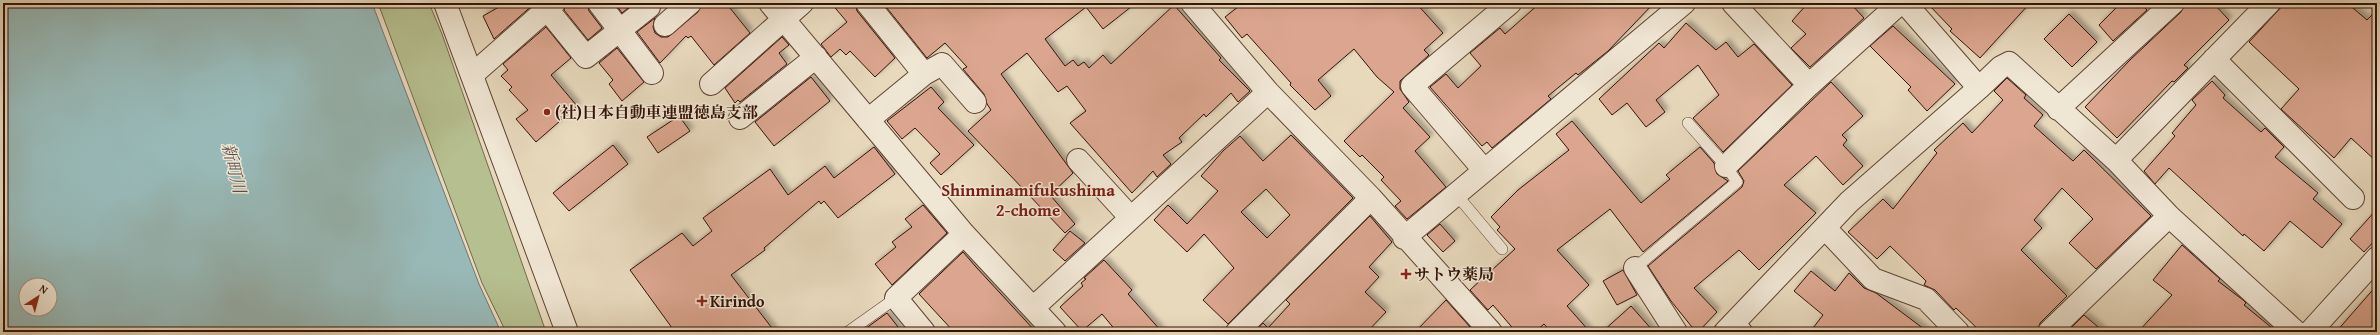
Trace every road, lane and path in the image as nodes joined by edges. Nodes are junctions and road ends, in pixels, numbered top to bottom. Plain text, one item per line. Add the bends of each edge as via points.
1 (445, 3) edge
2 (599, 3) edge
3 (690, 3) edge
4 (770, 3) edge
5 (802, 3) edge
6 (867, 3) edge
7 (1192, 3) edge
8 (1510, 3) edge
9 (1684, 3) edge
10 (1732, 3) edge
11 (1900, 3) edge
12 (1905, 3) edge
13 (2173, 3) edge
14 (2269, 3) edge
15 (549, 5) edge
16 (649, 7) dead end
17 (784, 19) junction
18 (665, 25) dead end
19 (621, 30) junction
20 (816, 57) junction
21 (2214, 58) junction
22 (652, 73) dead end
23 (924, 74) junction
24 (472, 75) junction
25 (711, 84) dead end
26 (1809, 85) junction
27 (1979, 88) junction
28 (1268, 92) junction
29 (975, 102) dead end
30 (2058, 109) junction
31 (740, 118) dead end
32 (868, 120) junction
33 (1688, 123) dead end
34 (1078, 160) dead end
35 (2116, 160) junction
36 (1726, 166) junction
37 (1484, 170) junction
38 (1456, 194) junction
39 (1371, 198) junction
40 (2353, 198) dead end
41 (2169, 216) junction
42 (1131, 218) junction
43 (1825, 228) junction
44 (964, 234) junction
45 (1404, 238) junction
46 (1502, 249) dead end
47 (2377, 258) edge
48 (1635, 268) joint
49 (896, 298) junction
50 (1033, 308) junction
51 (1483, 329) edge
52 (1733, 329) edge
53 (567, 332) edge
54 (848, 332) edge
55 (924, 332) edge
56 (1054, 332) edge
57 (1237, 332) edge
58 (1676, 332) edge
59 (1958, 332) edge
60 (2049, 332) edge
61 (2296, 332) edge
62 (2310, 332) edge

1 - 24 street
2 - 19 street
3 - 18 street
4 - 17 street
5 - 17 street
6 - 23 street
7 - 28 street
8 - 37 street via 1412,86
9 - 37 street
10 - 26 street
11 - 26 street
12 - 27 street
13 - 30 street
14 - 21 street
15 - 19 street via 586,57
15 - 24 street
16 - 19 street
17 - 20 street
17 - 25 street
19 - 22 street
20 - 31 street
20 - 32 street
21 - 35 street
21 - 40 street
23 - 29 street via 942,64
23 - 32 street
24 - 53 street
26 - 36 street
27 - 30 street via 2001,67 2009,63
27 - 43 street via 1849,202
28 - 39 street
28 - 42 street
30 - 35 street
32 - 44 street
33 - 36 lane
34 - 42 street
35 - 41 street
36 - 48 lane via 1736,182
37 - 38 street
38 - 45 street
38 - 46 lane
39 - 45 street
39 - 57 street
41 - 60 street
41 - 61 street
42 - 50 street
43 - 52 street
43 - 59 street via 1873,279 1926,299
44 - 49 street
44 - 50 street
45 - 51 street
47 - 62 street
48 - 58 street
49 - 54 lane
49 - 55 street
50 - 56 street

